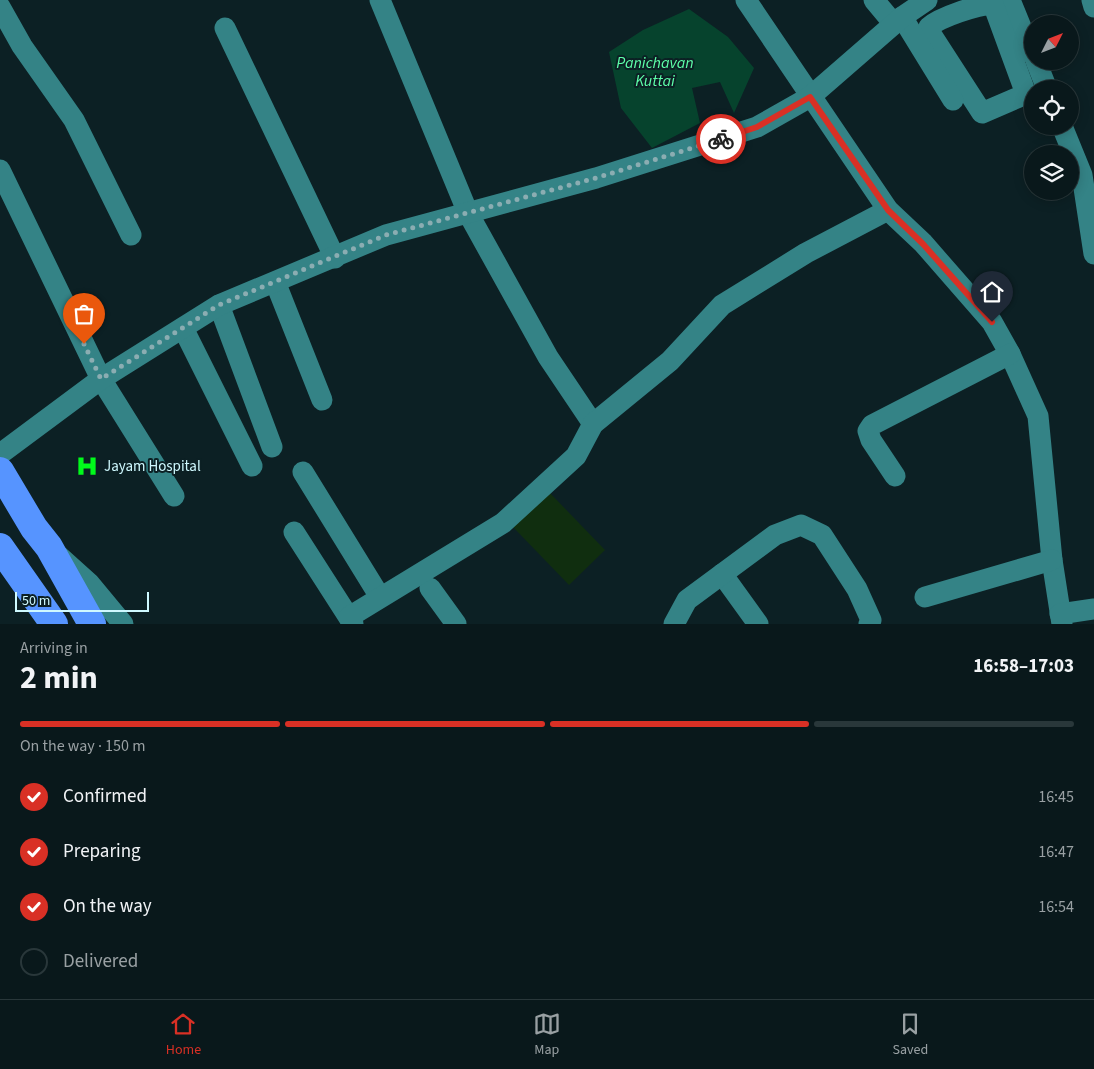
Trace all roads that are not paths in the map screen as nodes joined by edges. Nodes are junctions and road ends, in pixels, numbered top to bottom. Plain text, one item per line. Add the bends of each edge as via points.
1 (380, 0) edge
2 (746, 0) edge
3 (874, 0) edge
4 (928, 0) edge
5 (1010, 0) edge
6 (1092, 0) edge
7 (957, 6) edge
8 (0, 7) edge
9 (1094, 7) edge
10 (898, 21) junction
11 (225, 28) dead end
12 (1024, 34) edge
13 (1033, 80) edge
14 (1024, 96) edge
15 (810, 97) junction
16 (953, 100) dead end
17 (1066, 135) edge
18 (0, 170) edge
19 (888, 210) junction
20 (468, 213) junction
21 (131, 235) dead end
22 (1094, 254) edge
23 (335, 258) junction
24 (276, 284) junction
25 (219, 305) junction
26 (183, 328) junction
27 (1010, 354) junction
28 (101, 379) junction
29 (322, 400) dead end
30 (593, 424) junction
31 (272, 447) dead end
32 (0, 454) edge
33 (252, 466) dead end
34 (0, 471) edge
35 (303, 472) dead end
36 (895, 476) dead end
37 (174, 496) dead end
38 (294, 532) dead end
39 (0, 547) edge
40 (49, 547) junction
41 (1052, 560) junction
42 (722, 574) junction
43 (430, 588) dead end
44 (380, 597) junction
45 (925, 597) dead end
46 (1094, 609) edge
47 (1061, 619) edge
48 (351, 621) edge
49 (54, 624) edge
50 (92, 624) edge
51 (123, 624) edge
52 (456, 624) edge
53 (674, 624) edge
54 (758, 624) edge
55 (869, 624) edge

1 - 20 street
2 - 15 street
3 - 10 street
4 - 10 street
5 - 12 street
6 - 9 street
7 - 13 street via 993,4
7 - 14 street via 933,23 929,30 978,108 982,113 986,112
8 - 21 street via 22,46 74,120
10 - 15 street
10 - 16 street
11 - 23 street
15 - 19 street
15 - 20 street via 757,127 596,178
17 - 22 street via 1082,175
18 - 28 street
19 - 27 street via 923,244 992,322
19 - 30 street via 806,252 722,305 670,361
20 - 23 street via 386,235
20 - 30 street via 548,357
23 - 24 street
24 - 25 street
24 - 29 street
25 - 26 street
25 - 31 street
26 - 28 street
26 - 33 street
27 - 36 street via 872,425 868,431 870,440
27 - 41 street via 1038,416
28 - 32 street
28 - 37 street
30 - 44 street via 576,456 503,523
34 - 40 main road
35 - 44 street
38 - 48 street
39 - 49 main road
40 - 50 main road
40 - 51 street via 89,583
41 - 45 street
41 - 47 street
42 - 53 street via 687,600
42 - 54 street
42 - 55 street via 775,535 801,525 822,535 858,589 871,620
43 - 52 street
44 - 48 street
46 - 47 street

